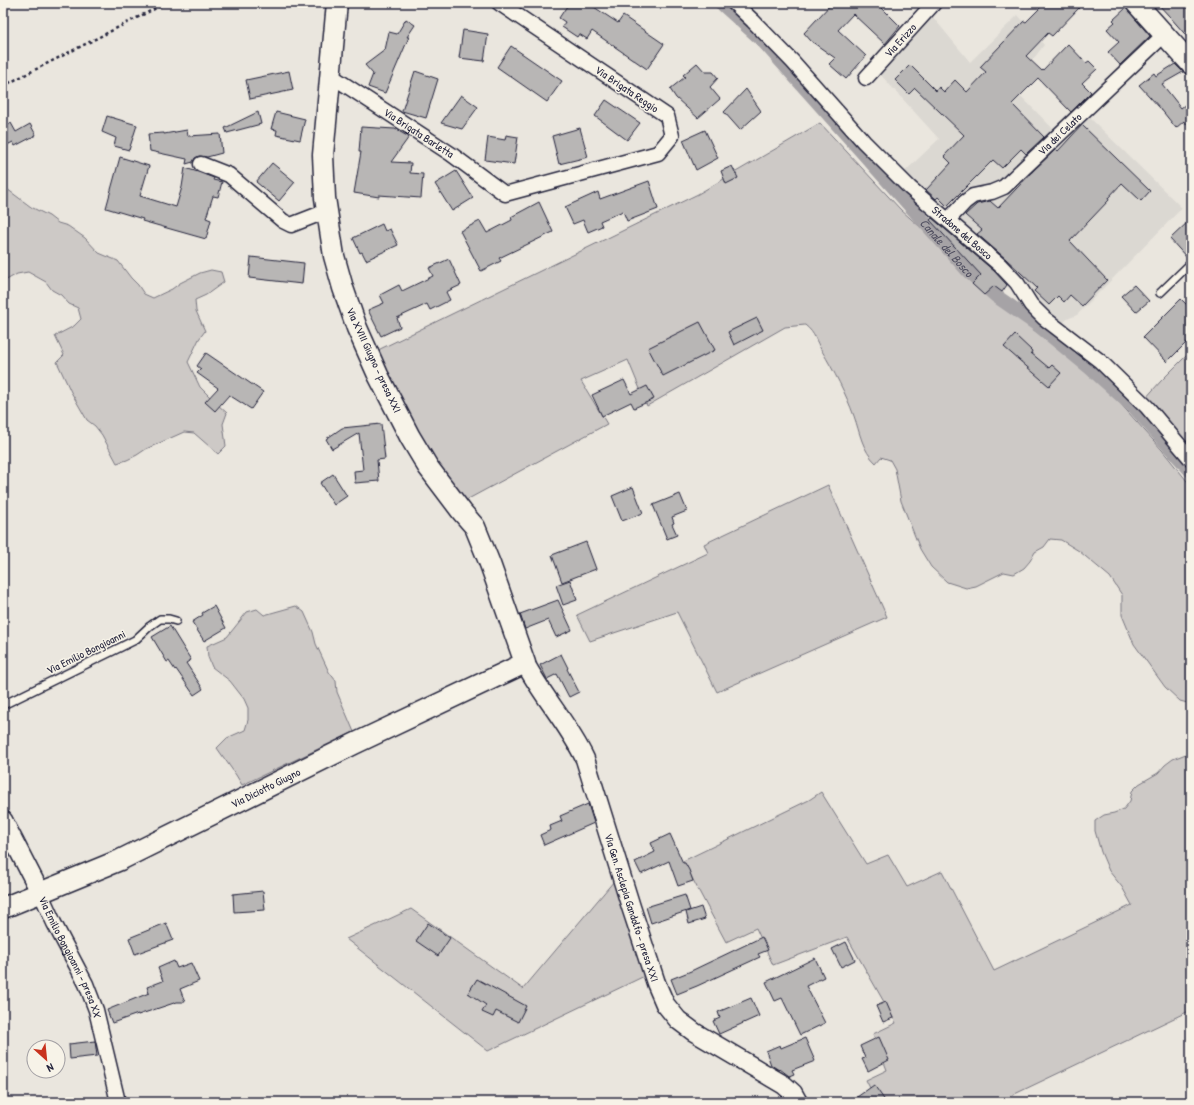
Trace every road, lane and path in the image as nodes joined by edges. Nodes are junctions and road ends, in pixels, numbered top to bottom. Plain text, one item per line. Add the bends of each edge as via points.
1 (166, 3) edge
2 (337, 3) edge
3 (499, 3) edge
4 (734, 3) edge
5 (934, 3) edge
6 (1136, 3) edge
7 (1165, 34) junction
8 (1191, 64) edge
9 (330, 75) junction
10 (866, 78) dead end
11 (3, 86) edge
12 (201, 164) dead end
13 (505, 194) joint
14 (327, 212) junction
15 (948, 220) junction
16 (1191, 263) edge
17 (1160, 293) dead end
18 (1191, 459) edge
19 (176, 621) dead end
20 (525, 663) junction
21 (3, 705) edge
22 (3, 820) edge
23 (40, 892) junction
24 (3, 908) edge
25 (118, 1102) edge
26 (798, 1102) edge

1 - 11 path
2 - 9 main road, Via XVIII Giugno - presa XXI
3 - 13 street, Via Brigata Reggio via 667,116 672,136 658,153
4 - 15 street, Stradone del Bosco via 793,62 864,142 910,188
5 - 10 street, Via Erizzo
6 - 7 main road
7 - 8 main road
7 - 15 street, Via dei Celato via 1004,187 973,196
9 - 13 street, Via Brigata Barletta via 451,154
9 - 14 main road, Via XVIII Giugno - presa XXI via 323,156
12 - 14 street via 229,175 283,222 291,225
14 - 20 main road, Via XVIII Giugno - presa XXI via 334,256 357,328 378,375 428,468 475,526
15 - 18 street, Stradone del Bosco via 1000,265 1017,283 1030,305 1100,361 1147,407
16 - 17 lane
19 - 21 lane, Via Emilio Bongioanni via 160,619 135,640
20 - 23 main road, Via Diciotto Giugno via 120,860
20 - 26 street, Via Gen. Asclepia Gandolfo - presa XXI via 577,742 585,759 638,930 665,1004 678,1020 694,1032 784,1085
22 - 23 street, Via Emilio Bongioanni - presa XX
23 - 24 main road, Via Diciotto Giugno
23 - 25 street, Via Emilio Bongioanni - presa XX via 86,984 96,1010

